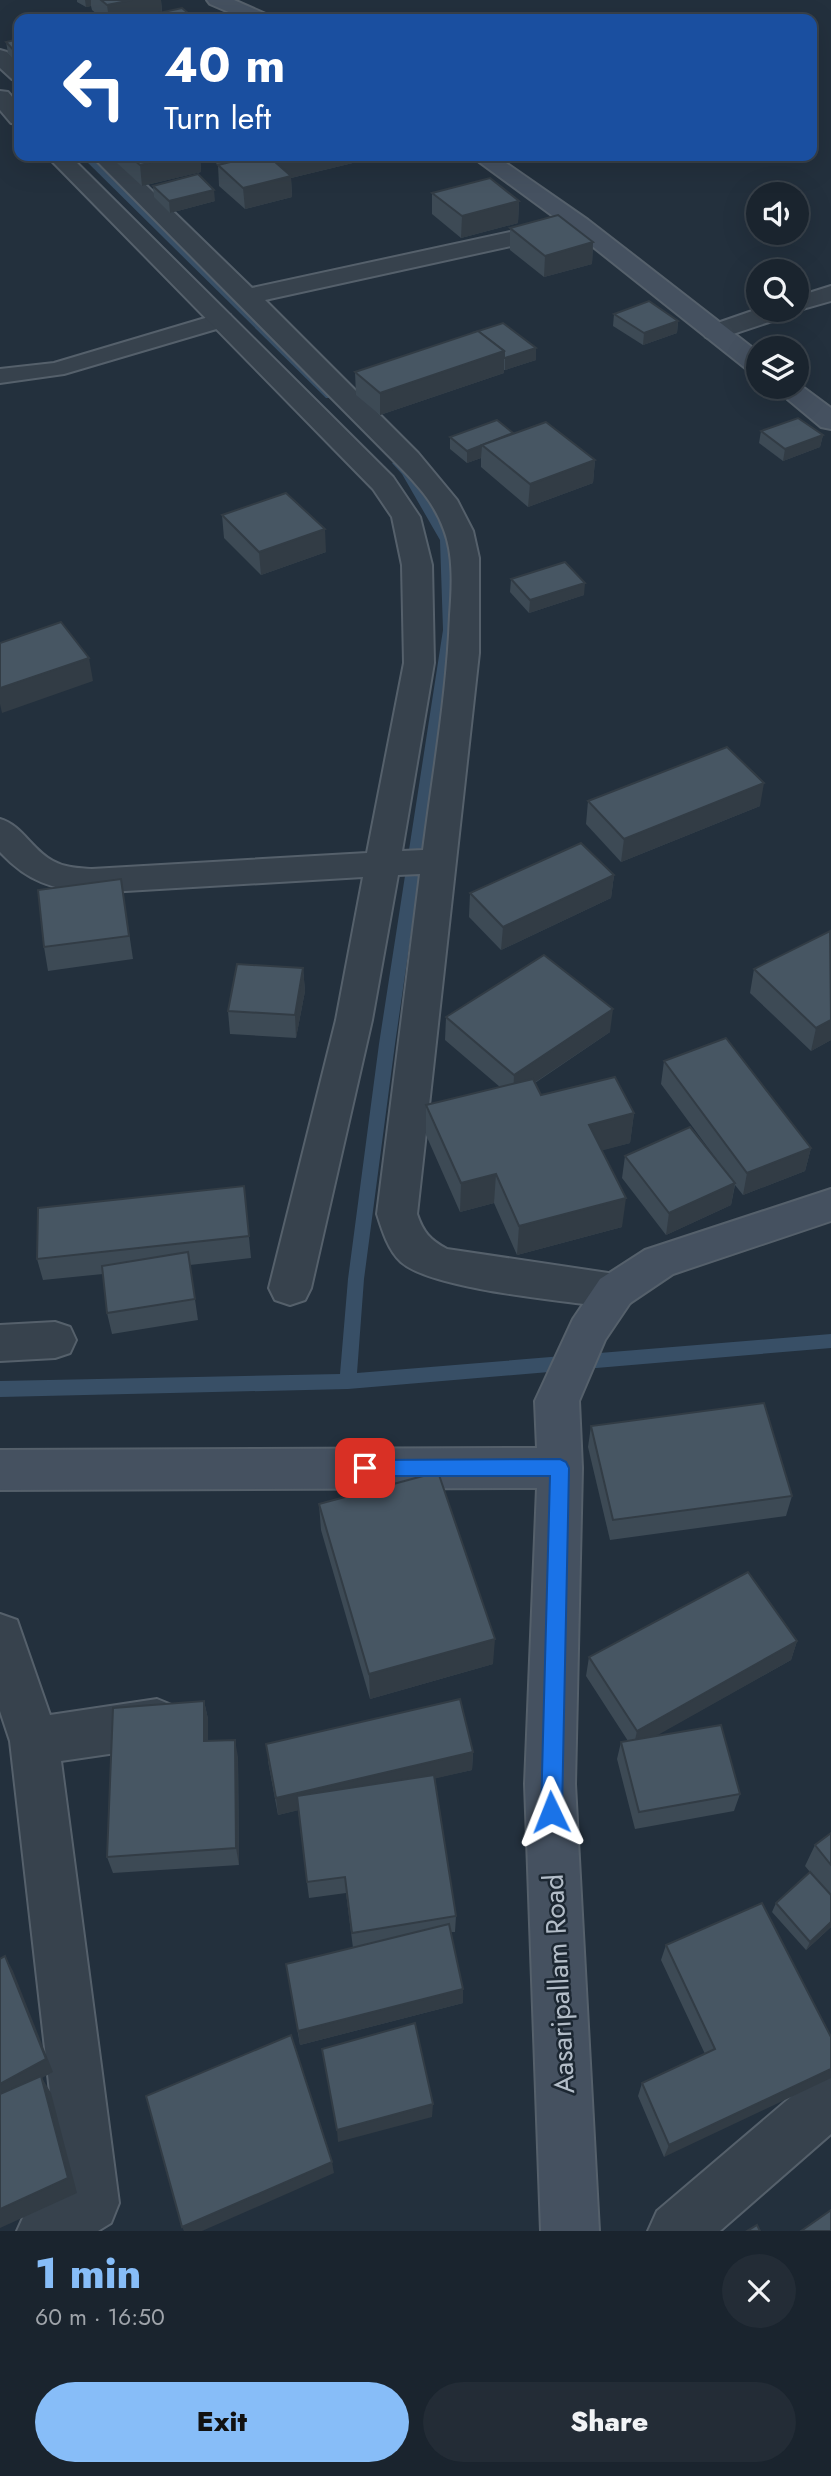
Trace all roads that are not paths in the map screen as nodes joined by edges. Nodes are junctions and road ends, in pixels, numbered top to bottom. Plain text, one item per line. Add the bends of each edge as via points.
1 (217, 0) edge
2 (249, 14) edge
3 (0, 56) edge
4 (14, 71) edge
5 (0, 97) edge
6 (14, 112) edge
7 (63, 161) edge
8 (108, 161) edge
9 (489, 161) edge
10 (580, 225) junction
11 (831, 293) edge
12 (245, 297) junction
13 (809, 301) edge
14 (222, 320) junction
15 (746, 322) edge
16 (715, 332) junction
17 (746, 356) edge
18 (0, 376) edge
19 (802, 399) edge
20 (831, 421) edge
21 (6, 847) edge
22 (439, 861) junction
23 (382, 866) junction
24 (831, 1205) edge
25 (290, 1288) dead end
26 (615, 1291) junction
27 (55, 1340) dead end
28 (0, 1343) edge
29 (560, 1468) junction
30 (0, 1470) edge
31 (0, 1636) edge
32 (157, 1723) edge
33 (34, 1741) junction
34 (831, 2098) edge
35 (46, 2231) edge
36 (570, 2231) edge
37 (677, 2231) edge

1 - 2 street
3 - 4 street
5 - 6 street
7 - 14 street
8 - 12 street
9 - 10 street
10 - 12 street
10 - 16 street
11 - 13 street
12 - 22 street via 306,353 437,491 460,533 466,585 464,653
14 - 18 lane via 56,369
14 - 23 street via 383,482 406,517 417,565 419,663
15 - 16 street
16 - 17 street
19 - 20 street
21 - 23 street via 48,875 92,881
22 - 23 street
22 - 26 street via 397,1214 404,1237 418,1254 441,1265
23 - 25 street via 354,1020
24 - 26 street via 659,1262
26 - 29 street, Aasaripallam Road via 588,1331 557,1401
27 - 28 street
29 - 30 street
29 - 36 street, Aasaripallam Road via 550,1784
31 - 33 street
32 - 33 street
33 - 35 street via 91,2203
34 - 37 street

